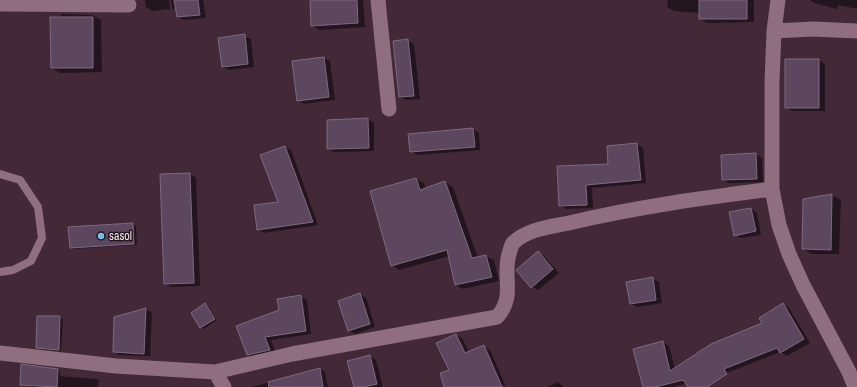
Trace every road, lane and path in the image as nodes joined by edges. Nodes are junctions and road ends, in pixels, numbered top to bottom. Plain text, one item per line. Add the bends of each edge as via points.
1 (378, 0) edge
2 (778, 0) edge
3 (0, 4) edge
4 (129, 5) dead end
5 (774, 31) junction
6 (857, 31) edge
7 (389, 109) dead end
8 (0, 174) edge
9 (772, 189) junction
10 (0, 272) edge
11 (0, 353) edge
12 (215, 372) junction
13 (224, 387) edge
14 (854, 387) edge

1 - 7 street
2 - 5 street
3 - 4 street
5 - 6 street
5 - 9 street
8 - 10 lane via 20,180 38,206 42,238 30,261 13,270
9 - 12 street via 665,203 525,234 512,244 506,263 508,296 504,310 497,317 292,354
9 - 14 street via 779,225 789,254 850,372
11 - 12 street via 116,366
12 - 13 street

